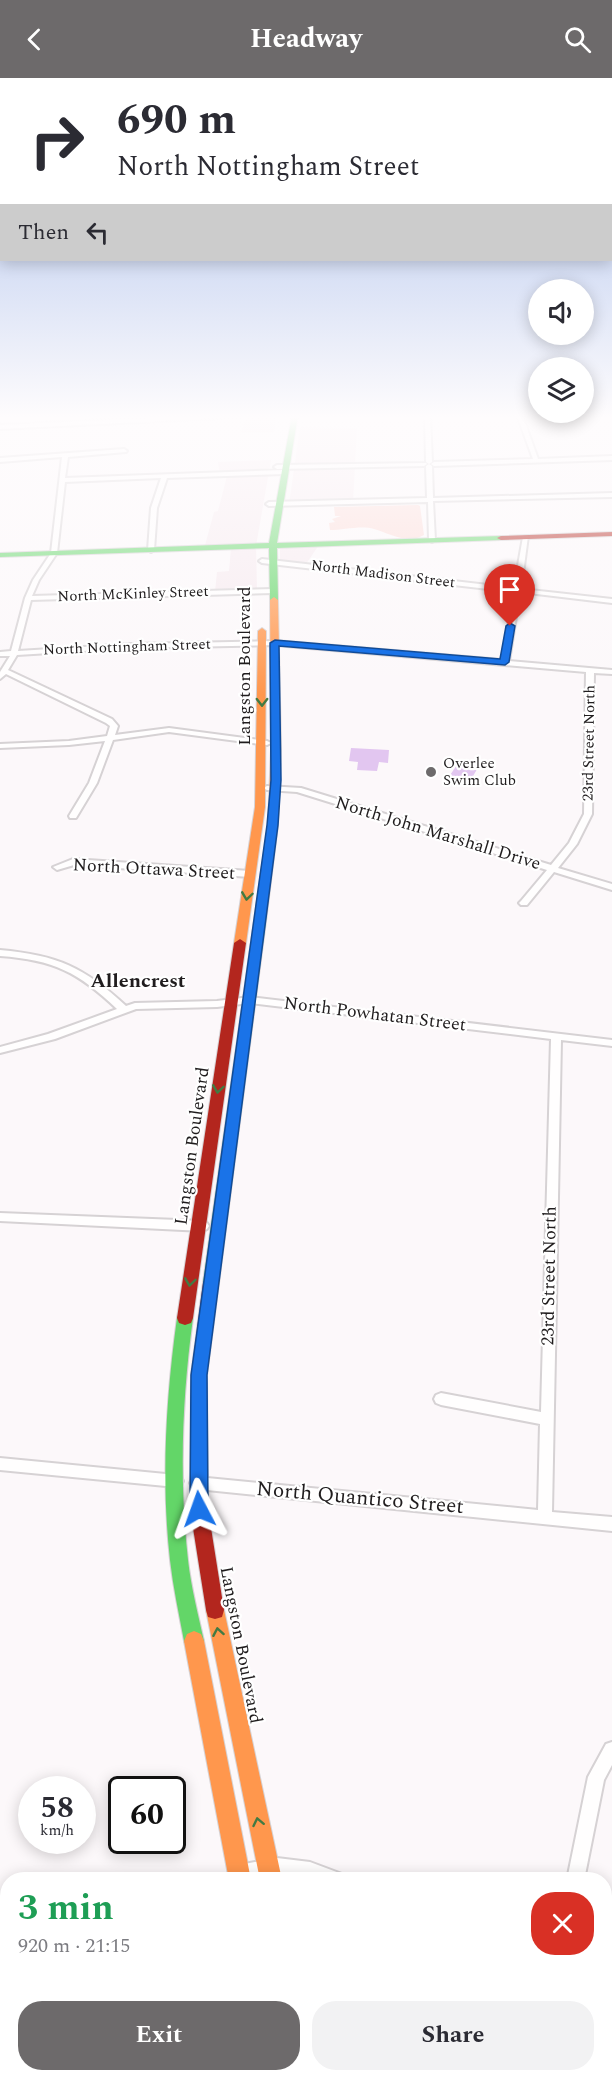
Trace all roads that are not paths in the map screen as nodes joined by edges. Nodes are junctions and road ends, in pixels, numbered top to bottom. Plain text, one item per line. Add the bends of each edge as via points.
1 (60, 509) edge
2 (154, 509) edge
3 (273, 509) edge
4 (429, 509) edge
5 (612, 534) edge
6 (526, 537) junction
7 (432, 540) junction
8 (268, 545) junction
9 (151, 550) junction
10 (54, 554) junction
11 (0, 555) edge
12 (267, 561) junction
13 (268, 590) junction
14 (516, 590) junction
15 (28, 598) junction
16 (612, 601) edge
17 (269, 643) junction
18 (16, 652) junction
19 (0, 654) edge
20 (505, 662) junction
21 (590, 670) junction
22 (612, 672) edge
23 (2, 674) edge
24 (111, 738) junction
25 (269, 744) junction
26 (0, 746) edge
27 (269, 788) junction
28 (73, 816) dead end
29 (57, 867) dead end
30 (553, 868) junction
31 (250, 874) junction
32 (612, 887) edge
33 (524, 903) dead end
34 (0, 953) edge
35 (250, 1000) junction
36 (231, 1003) junction
37 (124, 1010) junction
38 (556, 1036) junction
39 (612, 1043) edge
40 (0, 1050) edge
41 (0, 1217) edge
42 (198, 1226) junction
43 (218, 1227) junction
44 (441, 1398) dead end
45 (546, 1419) junction
46 (0, 1464) edge
47 (174, 1481) junction
48 (197, 1483) junction
49 (544, 1516) junction
50 (612, 1524) edge
51 (612, 1750) edge
52 (238, 1872) edge
53 (269, 1872) edge
54 (275, 1872) edge
55 (316, 1872) edge
56 (577, 1872) edge

1 - 10 street
2 - 9 street
3 - 8 main road, Langston Boulevard
4 - 7 street
5 - 6 main road
6 - 7 main road
6 - 14 street
7 - 8 main road
8 - 9 main road
8 - 12 main road, Langston Boulevard
9 - 10 main road
10 - 11 main road
10 - 15 street
12 - 13 main road, Langston Boulevard
12 - 14 street, North Madison Street
13 - 15 street, North McKinley Street
13 - 17 main road, Langston Boulevard
14 - 16 street, North Madison Street
14 - 20 street
15 - 18 street
17 - 18 street, North Nottingham Street
17 - 20 street, North Nottingham Street
17 - 25 main road, Langston Boulevard
18 - 19 street, North Nottingham Street
18 - 23 street
20 - 21 street, North Nottingham Street
21 - 22 street, North Nottingham Street
21 - 30 street, 23rd Street North via 588,814 573,844
23 - 24 street via 18,675 109,721 114,726
24 - 25 street via 178,731
24 - 26 street
24 - 28 street via 93,783
25 - 27 main road, Langston Boulevard
27 - 30 street, North John Marshall Drive via 298,790
27 - 31 main road, Langston Boulevard
27 - 35 main road, Langston Boulevard
29 - 31 street, North Ottawa Street via 73,862
30 - 32 street, North John Marshall Drive
30 - 33 street, 23rd Street North
31 -> 36 main road, Langston Boulevard
34 - 37 street via 39,956 70,966 100,986
35 - 36 street, North Powhatan Street
35 - 38 street, North Powhatan Street
35 - 43 main road, Langston Boulevard
36 - 37 street, North Powhatan Street via 143,1005
36 -> 42 main road, Langston Boulevard
37 - 40 street, North Powhatan Street via 51,1037
38 - 39 street, North Powhatan Street
38 - 45 street, 23rd Street North
41 - 42 street
42 - 43 street
42 -> 47 main road, Langston Boulevard via 176,1377
43 - 48 main road, Langston Boulevard via 199,1375
44 - 45 street
45 - 49 street, 23rd Street North
46 - 47 street, North Quantico Street
47 - 48 street, North Quantico Street
47 - 52 main road, Langston Boulevard via 179,1560
48 - 49 street, North Quantico Street
53 -> 48 main road, Langston Boulevard via 212,1602
49 - 50 street, North Quantico Street
51 - 56 street via 596,1777
54 - 55 street via 304,1867

